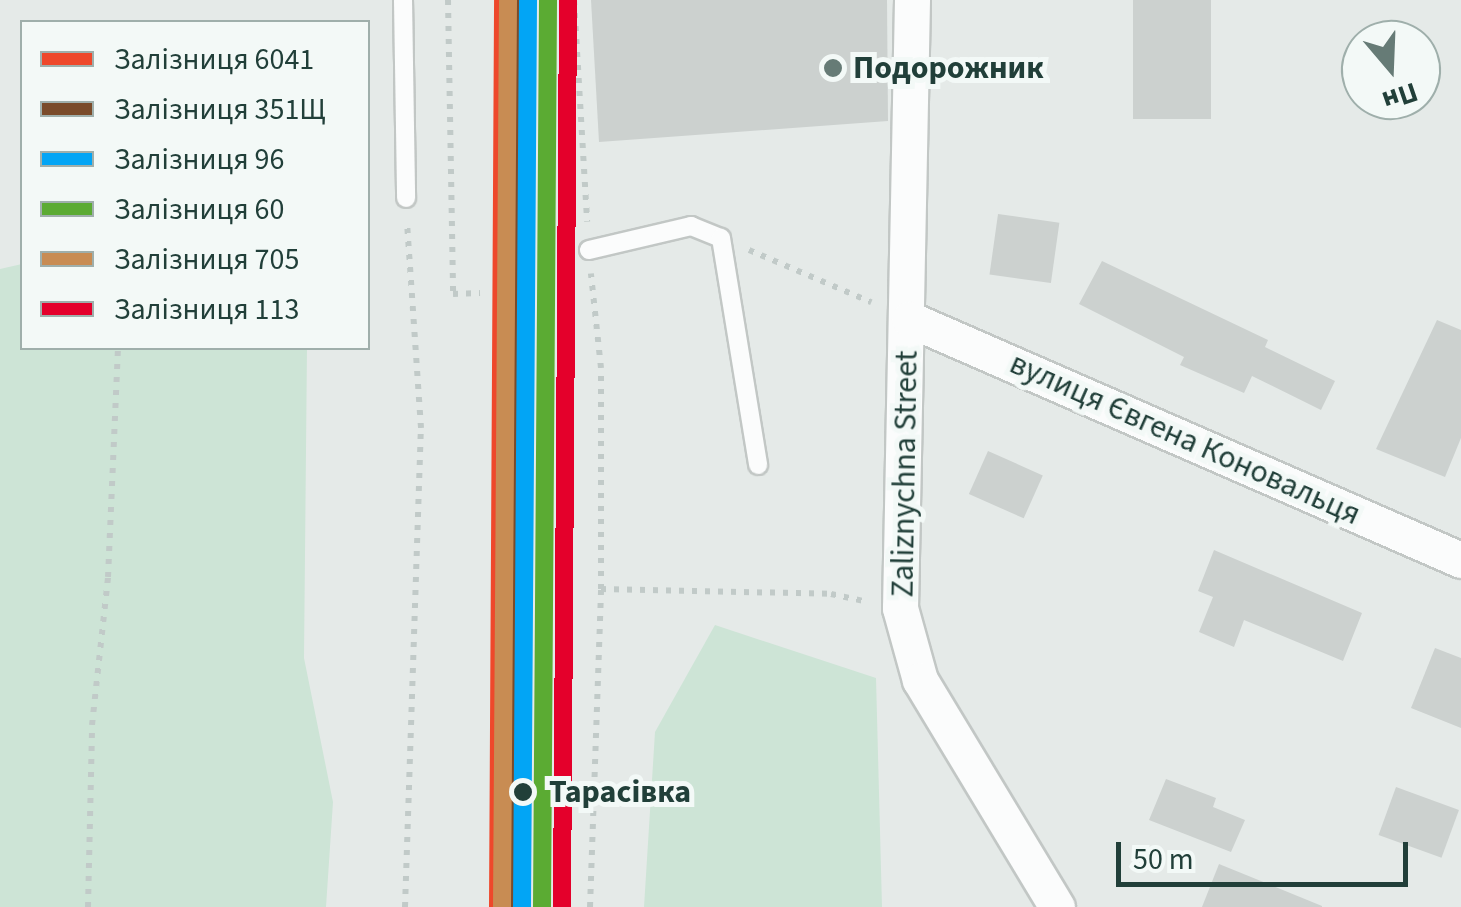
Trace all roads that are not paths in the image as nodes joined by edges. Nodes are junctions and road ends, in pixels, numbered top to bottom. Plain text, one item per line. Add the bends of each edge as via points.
1 (403, 0) edge
2 (912, 0) edge
3 (406, 198) road end
4 (589, 250) road end
5 (909, 319) junction
6 (758, 464) dead end
7 (1461, 560) edge
8 (1057, 907) edge

1 - 3 lane
2 - 5 street, Zaliznychna Street
4 - 6 lane via 691,226 721,238
5 - 7 street, вулиця Євгена Коновальця
5 - 8 street, Zaliznychna Street via 900,608 920,680

